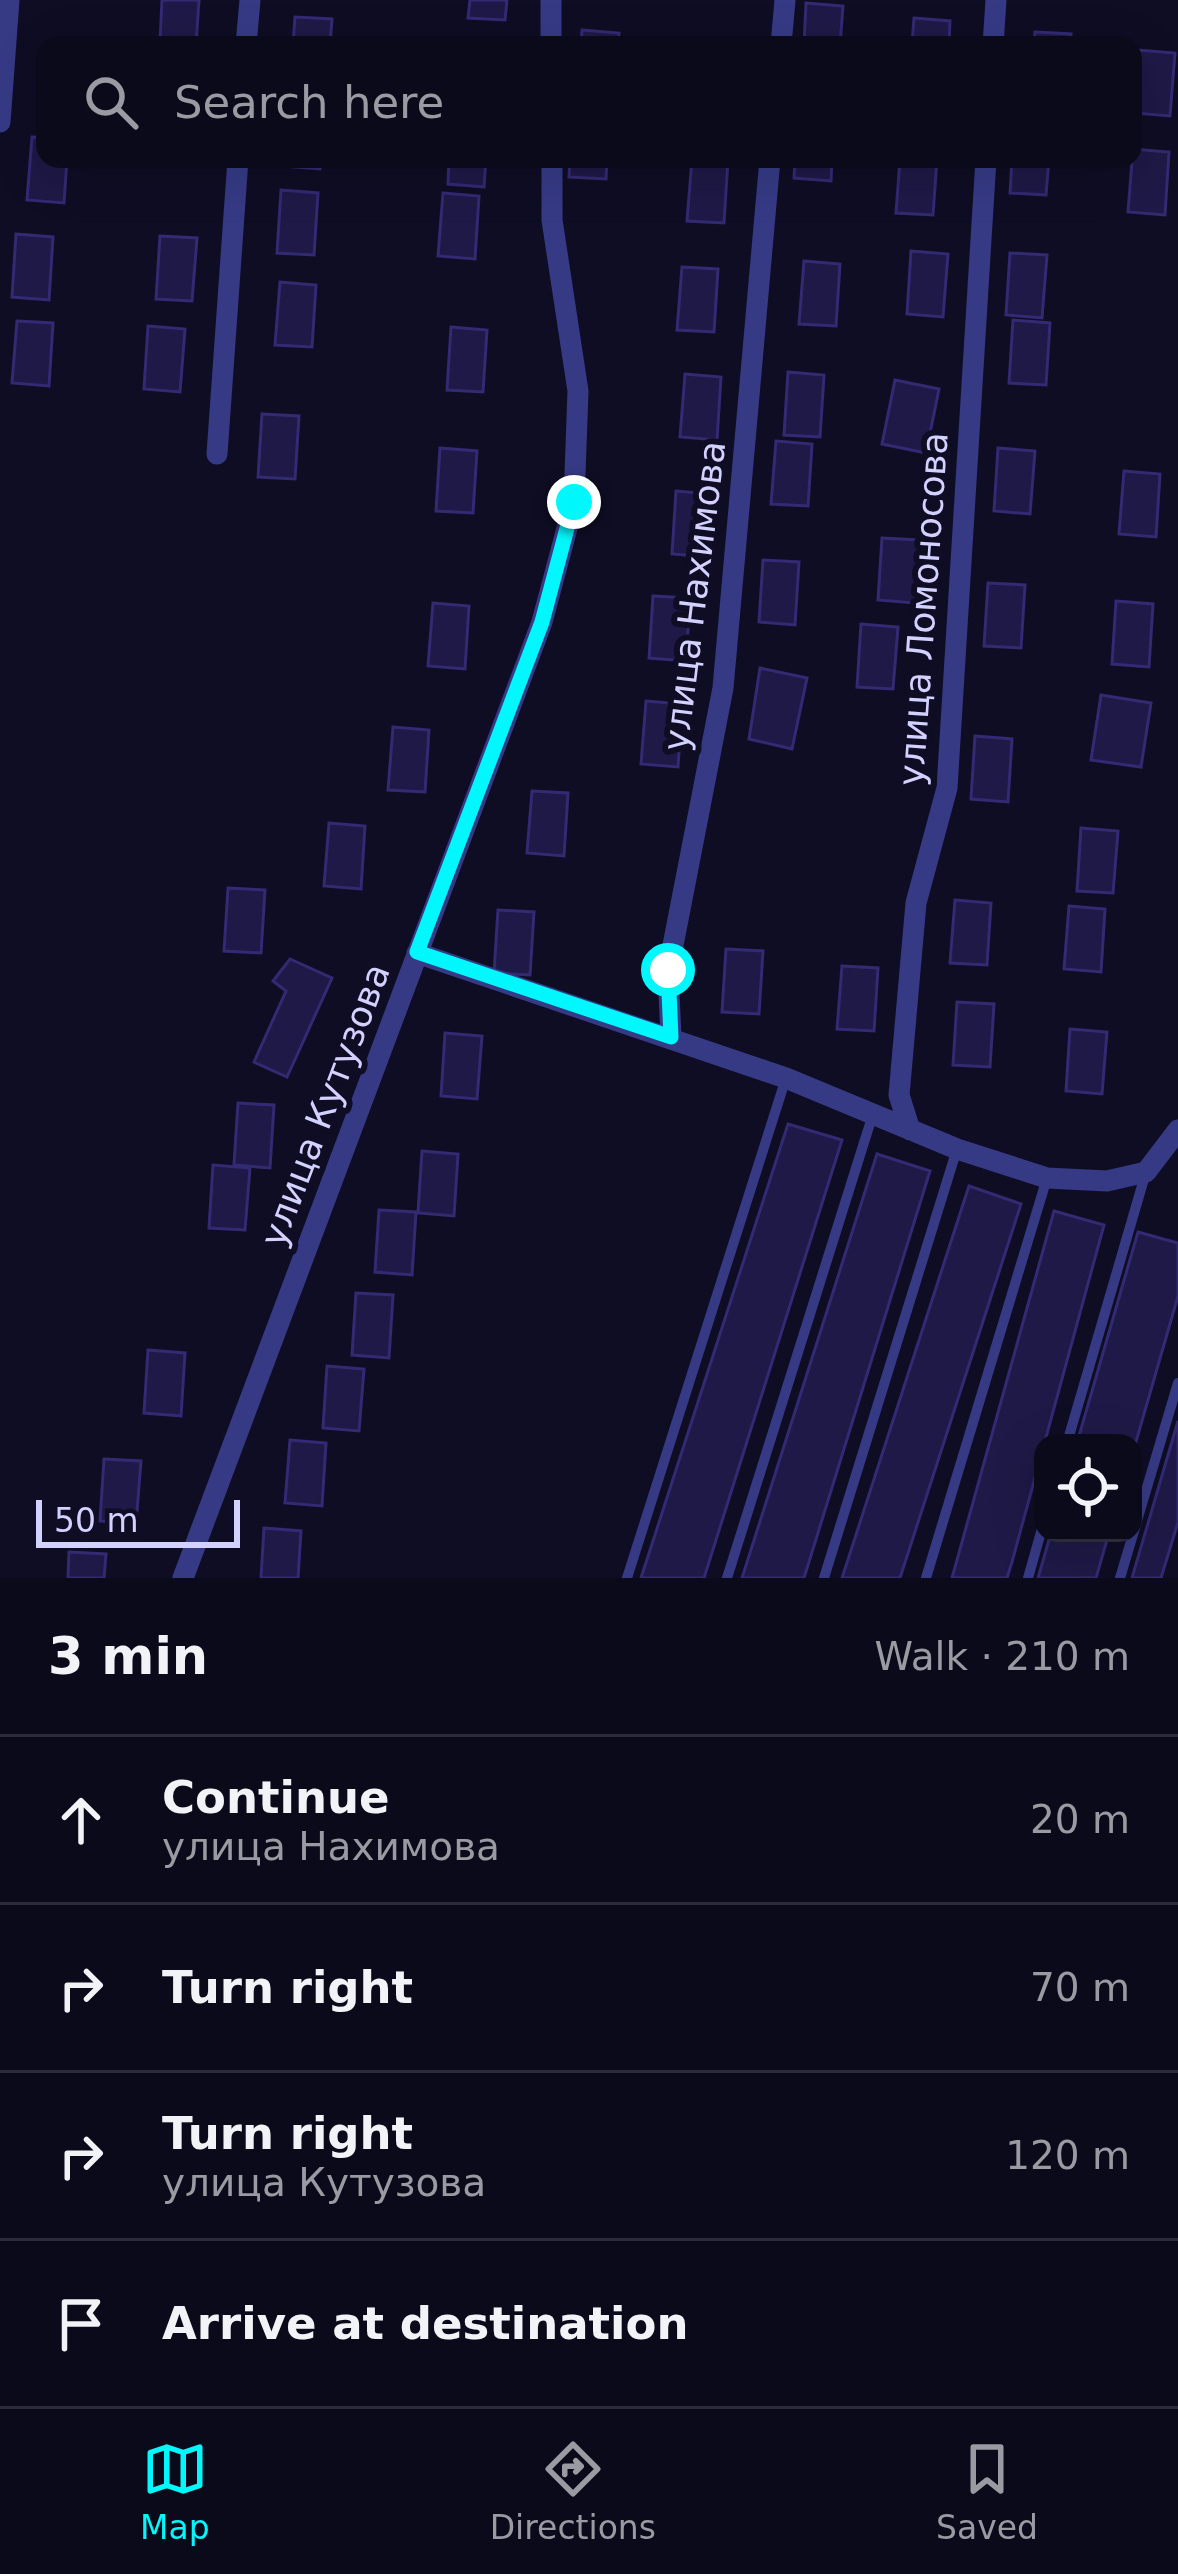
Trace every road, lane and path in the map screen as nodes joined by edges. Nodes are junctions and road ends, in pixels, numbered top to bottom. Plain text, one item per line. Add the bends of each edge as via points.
1 (9, 0) edge
2 (250, 0) edge
3 (551, 0) edge
4 (784, 0) edge
5 (996, 0) edge
6 (247, 36) edge
7 (551, 36) edge
8 (782, 36) edge
9 (994, 36) edge
10 (0, 122) edge
11 (237, 168) edge
12 (552, 168) edge
13 (769, 168) edge
14 (985, 168) edge
15 (217, 454) dead end
16 (417, 952) junction
17 (671, 1037) junction
18 (786, 1078) junction
19 (873, 1114) junction
20 (910, 1130) junction
21 (1178, 1130) edge
22 (957, 1149) junction
23 (1146, 1172) junction
24 (1047, 1178) junction
25 (1178, 1383) edge
26 (1069, 1434) edge
27 (1038, 1542) edge
28 (183, 1578) edge
29 (628, 1578) edge
30 (727, 1578) edge
31 (824, 1578) edge
32 (926, 1578) edge
33 (1028, 1578) edge
34 (1120, 1578) edge

1 - 10 street
2 - 6 street
3 - 7 street
4 - 8 street
5 - 9 street
11 - 15 street
12 - 16 street, улица Кутузова via 552,220 578,391 574,502 542,622
13 - 17 street, улица Нахимова via 723,688 668,970
14 - 20 street, улица Ломоносова via 947,788 916,902 899,1096
16 - 17 street
16 - 28 street, улица Кутузова
17 - 18 street
18 - 19 street
18 - 29 lane
19 - 20 street
19 - 30 lane
20 - 22 street
21 - 23 street
22 - 24 street
22 - 31 lane
23 - 24 street via 1107,1181
23 - 26 lane
24 - 32 lane
25 - 34 lane
27 - 33 lane

